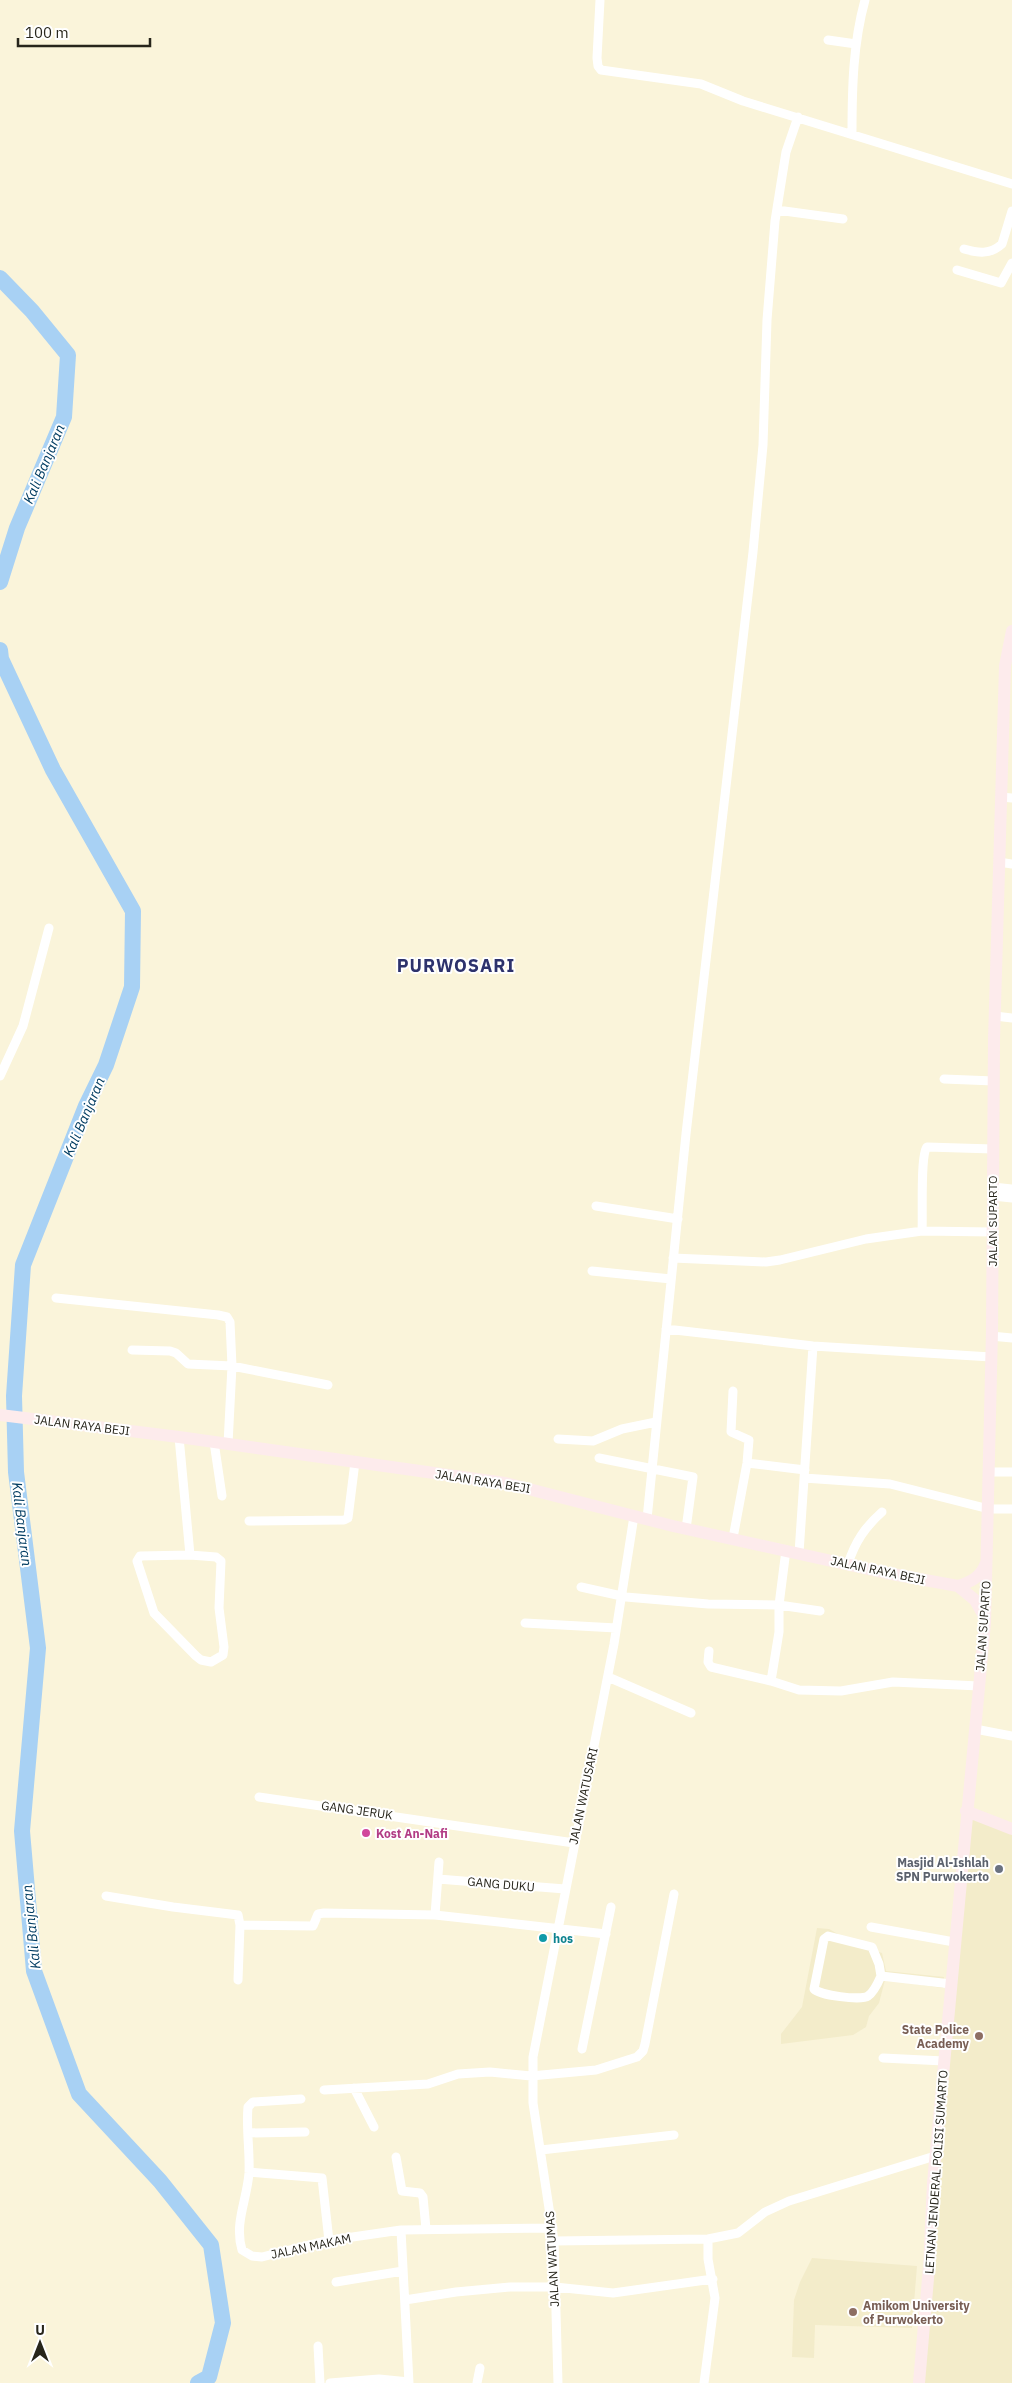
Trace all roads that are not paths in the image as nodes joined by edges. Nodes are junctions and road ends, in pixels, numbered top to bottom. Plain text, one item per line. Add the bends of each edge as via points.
1 (600, 0) edge
2 (865, 0) edge
3 (828, 40) dead end
4 (856, 44) junction
5 (798, 117) junction
6 (852, 133) junction
7 (1012, 184) edge
8 (777, 210) junction
9 (1012, 211) edge
10 (843, 219) dead end
11 (964, 249) dead end
12 (1012, 263) edge
13 (957, 270) dead end
14 (1012, 631) edge
15 (1008, 733) edge
16 (1007, 798) edge
17 (1006, 863) edge
18 (49, 928) dead end
19 (995, 1016) junction
20 (1012, 1018) edge
21 (0, 1076) edge
22 (944, 1080) dead end
23 (994, 1081) junction
24 (993, 1149) junction
25 (1012, 1189) edge
26 (993, 1192) junction
27 (1012, 1198) edge
28 (596, 1206) dead end
29 (678, 1219) junction
30 (922, 1231) junction
31 (992, 1232) junction
32 (673, 1258) junction
33 (592, 1271) dead end
34 (671, 1279) junction
35 (56, 1298) dead end
36 (666, 1329) junction
37 (991, 1336) junction
38 (1012, 1338) edge
39 (813, 1346) junction
40 (132, 1350) dead end
41 (991, 1357) junction
42 (232, 1366) junction
43 (328, 1385) dead end
44 (733, 1391) dead end
45 (0, 1415) edge
46 (656, 1422) junction
47 (179, 1437) junction
48 (558, 1439) dead end
49 (214, 1442) junction
50 (228, 1444) junction
51 (599, 1458) dead end
52 (355, 1462) junction
53 (747, 1462) junction
54 (651, 1470) junction
55 (989, 1472) junction
56 (1012, 1472) edge
57 (804, 1474) junction
58 (222, 1496) dead end
59 (989, 1509) junction
60 (1012, 1509) edge
61 (882, 1512) dead end
62 (634, 1516) junction
63 (647, 1519) junction
64 (249, 1521) dead end
65 (686, 1529) junction
66 (733, 1538) junction
67 (793, 1551) junction
68 (190, 1556) junction
69 (988, 1557) junction
70 (848, 1564) junction
71 (958, 1586) junction
72 (581, 1587) dead end
73 (622, 1596) junction
74 (780, 1605) junction
75 (820, 1611) dead end
76 (525, 1623) dead end
77 (985, 1623) junction
78 (616, 1628) junction
79 (709, 1651) dead end
80 (608, 1677) junction
81 (771, 1681) junction
82 (979, 1686) junction
83 (691, 1713) dead end
84 (975, 1729) junction
85 (1012, 1736) edge
86 (259, 1797) dead end
87 (966, 1811) junction
88 (1012, 1829) edge
89 (574, 1843) junction
90 (439, 1862) dead end
91 (438, 1879) junction
92 (565, 1889) junction
93 (674, 1894) dead end
94 (106, 1896) dead end
95 (611, 1907) dead end
96 (434, 1915) junction
97 (240, 1925) junction
98 (557, 1927) junction
99 (871, 1927) dead end
100 (606, 1934) junction
101 (954, 1942) junction
102 (881, 1976) junction
103 (238, 1980) dead end
104 (950, 1984) junction
105 (582, 2049) dead end
106 (884, 2058) dead end
107 (944, 2062) junction
108 (531, 2076) junction
109 (354, 2088) junction
110 (324, 2090) dead end
111 (301, 2099) dead end
112 (374, 2127) dead end
113 (305, 2132) dead end
114 (248, 2133) junction
115 (674, 2135) dead end
116 (541, 2150) junction
117 (935, 2156) junction
118 (396, 2157) dead end
119 (249, 2172) junction
120 (553, 2228) junction
121 (401, 2230) junction
122 (426, 2230) junction
123 (708, 2239) junction
124 (329, 2241) junction
125 (554, 2241) junction
126 (403, 2271) junction
127 (713, 2279) junction
128 (336, 2282) dead end
129 (555, 2287) junction
130 (405, 2300) junction
131 (318, 2346) dead end
132 (480, 2368) dead end
133 (320, 2383) edge
134 (330, 2383) edge
135 (409, 2383) edge
136 (477, 2383) edge
137 (558, 2383) edge
138 (704, 2383) edge
139 (919, 2383) edge

1 - 5 street via 597,58 601,70 701,84 743,101
2 - 4 street
3 - 4 street
4 - 6 street
5 - 6 street
5 - 8 street via 786,152
6 - 7 street
8 - 10 street
8 - 29 street via 753,552
9 - 11 street via 1002,244 982,253
12 - 13 street via 1001,283
14 - 15 street, JALAN SUPARTO via 1005,666
15 - 16 street, JALAN SUPARTO
16 - 17 street, JALAN SUPARTO
17 - 19 street, JALAN SUPARTO
18 - 21 street via 23,1026
19 - 20 street
19 - 23 street, JALAN SUPARTO
22 - 23 street
23 - 24 street, JALAN SUPARTO
24 - 26 street, JALAN SUPARTO
24 - 30 street via 927,1147
25 - 26 street
26 - 27 street
26 - 31 street, JALAN SUPARTO
28 - 29 street
29 - 32 street
30 - 31 street
30 - 32 street via 866,1238 780,1260 737,1262
31 - 37 street, JALAN SUPARTO
32 - 34 street
33 - 34 street
34 - 36 street
35 - 42 street via 227,1317
36 - 39 street
36 - 46 street
37 - 38 street
37 - 41 street, JALAN SUPARTO
39 - 41 street
39 - 57 street
40 - 42 street via 170,1351 188,1364
41 - 55 street, JALAN SUPARTO
42 - 43 street
42 - 50 street
44 - 53 street via 731,1432 749,1440
45 - 47 street, JALAN RAYA BEJI
46 - 48 street via 622,1429 593,1442
46 - 54 street
47 - 49 street, JALAN RAYA BEJI
47 - 68 street
49 - 50 street, JALAN RAYA BEJI
49 - 58 street
50 - 52 street, JALAN RAYA BEJI
51 - 54 street
52 - 62 street, JALAN RAYA BEJI via 504,1483
52 - 64 street via 348,1518
53 - 57 street
53 - 66 street
54 - 63 street
54 - 65 street via 693,1477
55 - 56 street
55 - 59 street, JALAN SUPARTO
57 - 59 street via 890,1484
57 - 67 street
59 - 60 street
59 - 69 street, JALAN SUPARTO
61 - 70 street via 854,1545
62 - 63 street, JALAN RAYA BEJI
62 - 73 street, JALAN WATUSARI
63 - 65 street, JALAN RAYA BEJI
65 - 66 street, JALAN RAYA BEJI
66 - 67 street, JALAN RAYA BEJI
67 - 70 street, JALAN RAYA BEJI
67 - 74 street
68 - 68 street via 140,1556 137,1561 156,1616 200,1660 211,1662 223,1655 224,1647 219,1608 221,1561 213,1557
69 - 71 street via 979,1575
69 - 77 street, JALAN SUPARTO
70 - 71 street, JALAN RAYA BEJI
71 - 77 street via 976,1600
72 - 73 street
73 - 74 street via 708,1604
73 - 78 street, JALAN WATUSARI
74 - 75 street
74 - 81 street
76 - 78 street
77 - 82 street, JALAN SUPARTO
78 - 80 street, JALAN WATUSARI
79 - 81 street via 711,1667
80 - 83 street
80 - 89 street, JALAN WATUSARI
81 - 82 street via 799,1690 826,1692 893,1682
82 - 84 street, JALAN SUPARTO
84 - 85 street
84 - 87 street, JALAN SUPARTO
86 - 89 street, GANG JERUK
87 - 88 street
87 - 101 street, LETNAN JENDERAL POLISI SUMARTO
89 - 92 street, JALAN WATUSARI
90 - 91 street
91 - 92 street, GANG DUKU
91 - 96 street
92 - 98 street, JALAN WATUSARI
93 - 108 street via 644,2051 630,2060 596,2070
94 - 97 street via 236,1914
95 - 100 street
96 - 97 street via 324,1913 318,1914 314,1926
96 - 98 street
97 - 103 street
98 - 100 street
98 - 108 street, JALAN WATUSARI
99 - 101 street
100 - 105 street
101 - 104 street, LETNAN JENDERAL POLISI SUMARTO
102 - 102 street via 870,1995 862,1999 820,1994 814,1989 822,1944 828,1936 872,1947
102 - 104 street
104 - 107 street, LETNAN JENDERAL POLISI SUMARTO
106 - 107 street
107 - 117 street, LETNAN JENDERAL POLISI SUMARTO
108 - 109 street via 490,2072 458,2074 428,2084
108 - 116 street, JALAN WATUMAS
109 - 110 street
109 - 112 street
111 - 114 street, JALAN MAKAM via 250,2104 247,2111
113 - 114 street
114 - 119 street, JALAN MAKAM
115 - 116 street
116 - 120 street, JALAN WATUMAS
117 - 123 street via 789,2201 765,2212 733,2235
117 - 139 street, LETNAN JENDERAL POLISI SUMARTO
118 - 122 street via 402,2191 423,2196
119 - 124 street via 322,2178
119 - 124 street, JALAN MAKAM via 240,2211 242,2250 262,2257
120 - 122 street, JALAN MAKAM
120 - 125 street, JALAN WATUMAS
121 - 122 street, JALAN MAKAM
121 - 124 street, JALAN MAKAM
121 - 126 street
123 - 125 street
123 - 127 street
125 - 129 street, JALAN WATUMAS
126 - 128 street
126 - 130 street
127 - 129 street via 613,2293
127 - 138 street via 715,2298
129 - 130 street via 510,2287
129 - 137 street, JALAN WATUMAS
130 - 135 street
131 - 133 street
132 - 136 street
134 - 135 street via 379,2379

